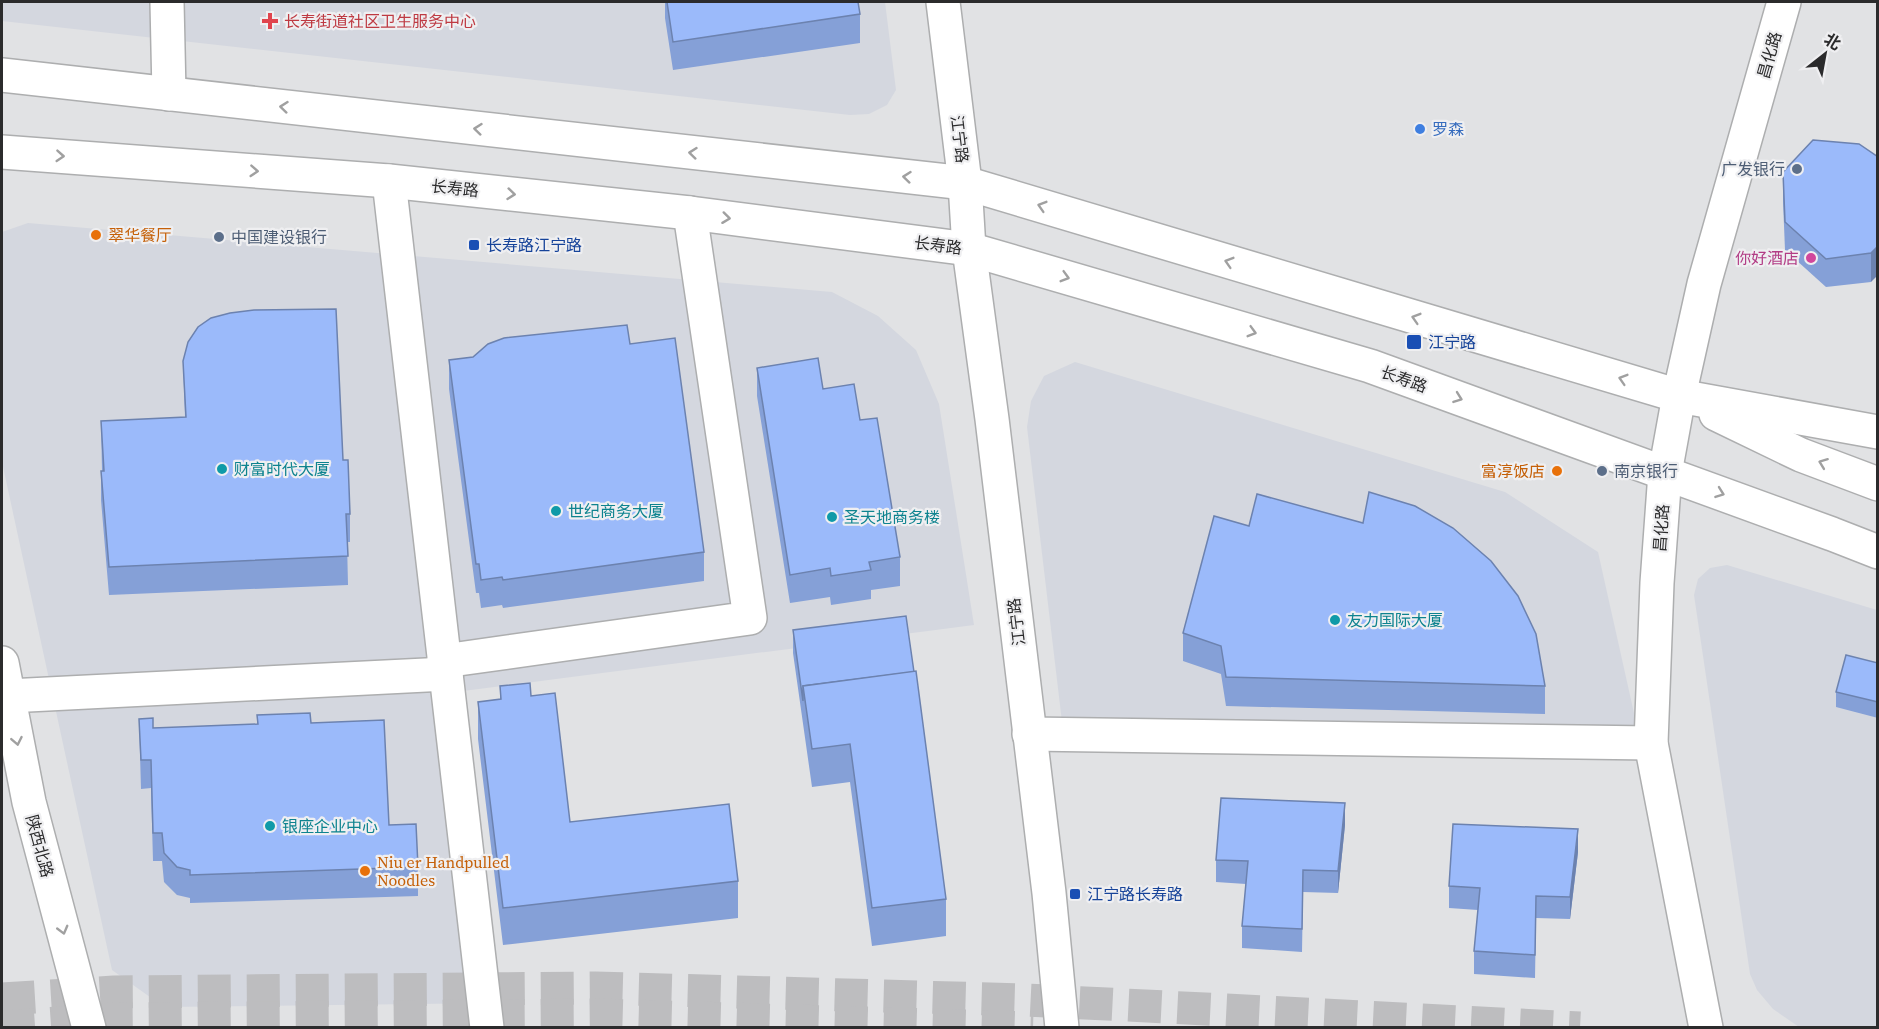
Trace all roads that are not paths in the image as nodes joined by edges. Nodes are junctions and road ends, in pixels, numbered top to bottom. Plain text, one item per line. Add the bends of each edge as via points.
1 (167, 2) edge
2 (943, 2) edge
3 (1784, 2) edge
4 (2, 75) edge
5 (169, 94) junction
6 (2, 152) edge
7 (389, 181) junction
8 (965, 183) junction
9 (690, 213) junction
10 (969, 249) junction
11 (1679, 396) junction
12 (1878, 432) edge
13 (1665, 473) junction
14 (1878, 484) edge
15 (1832, 534) junction
16 (1878, 543) edge
17 (1878, 552) edge
18 (2, 663) edge
19 (445, 668) junction
20 (8, 696) junction
21 (1029, 734) junction
22 (1651, 743) junction
23 (89, 1028) edge
24 (487, 1028) edge
25 (1062, 1028) edge
26 (1706, 1028) edge

1 - 5 main road
2 - 8 main road, 江宁路
3 - 11 main road, 昌化路 via 1704,285
4 - 5 main road
8 -> 5 main road
6 -> 7 main road, 长寿路
7 -> 9 main road, 长寿路
7 - 19 main road
8 - 10 main road, 江宁路
11 -> 8 main road
9 -> 10 main road, 长寿路
9 - 19 main road via 750,618
10 -> 13 main road, 长寿路 via 1370,366
10 - 21 main road, 江宁路
11 - 12 main road
11 - 13 main road, 昌化路
14 -> 11 main road via 1801,455
13 -> 15 main road, 长寿路
13 - 22 main road, 昌化路
15 - 16 main road, 长寿路
15 - 17 main road, 长寿路
18 - 20 main road, 陕西北路
19 - 20 main road
19 - 24 main road
20 -> 23 main road, 陕西北路 via 28,802
21 - 22 main road
21 - 25 main road, 江宁路
22 - 26 main road, 昌化路

